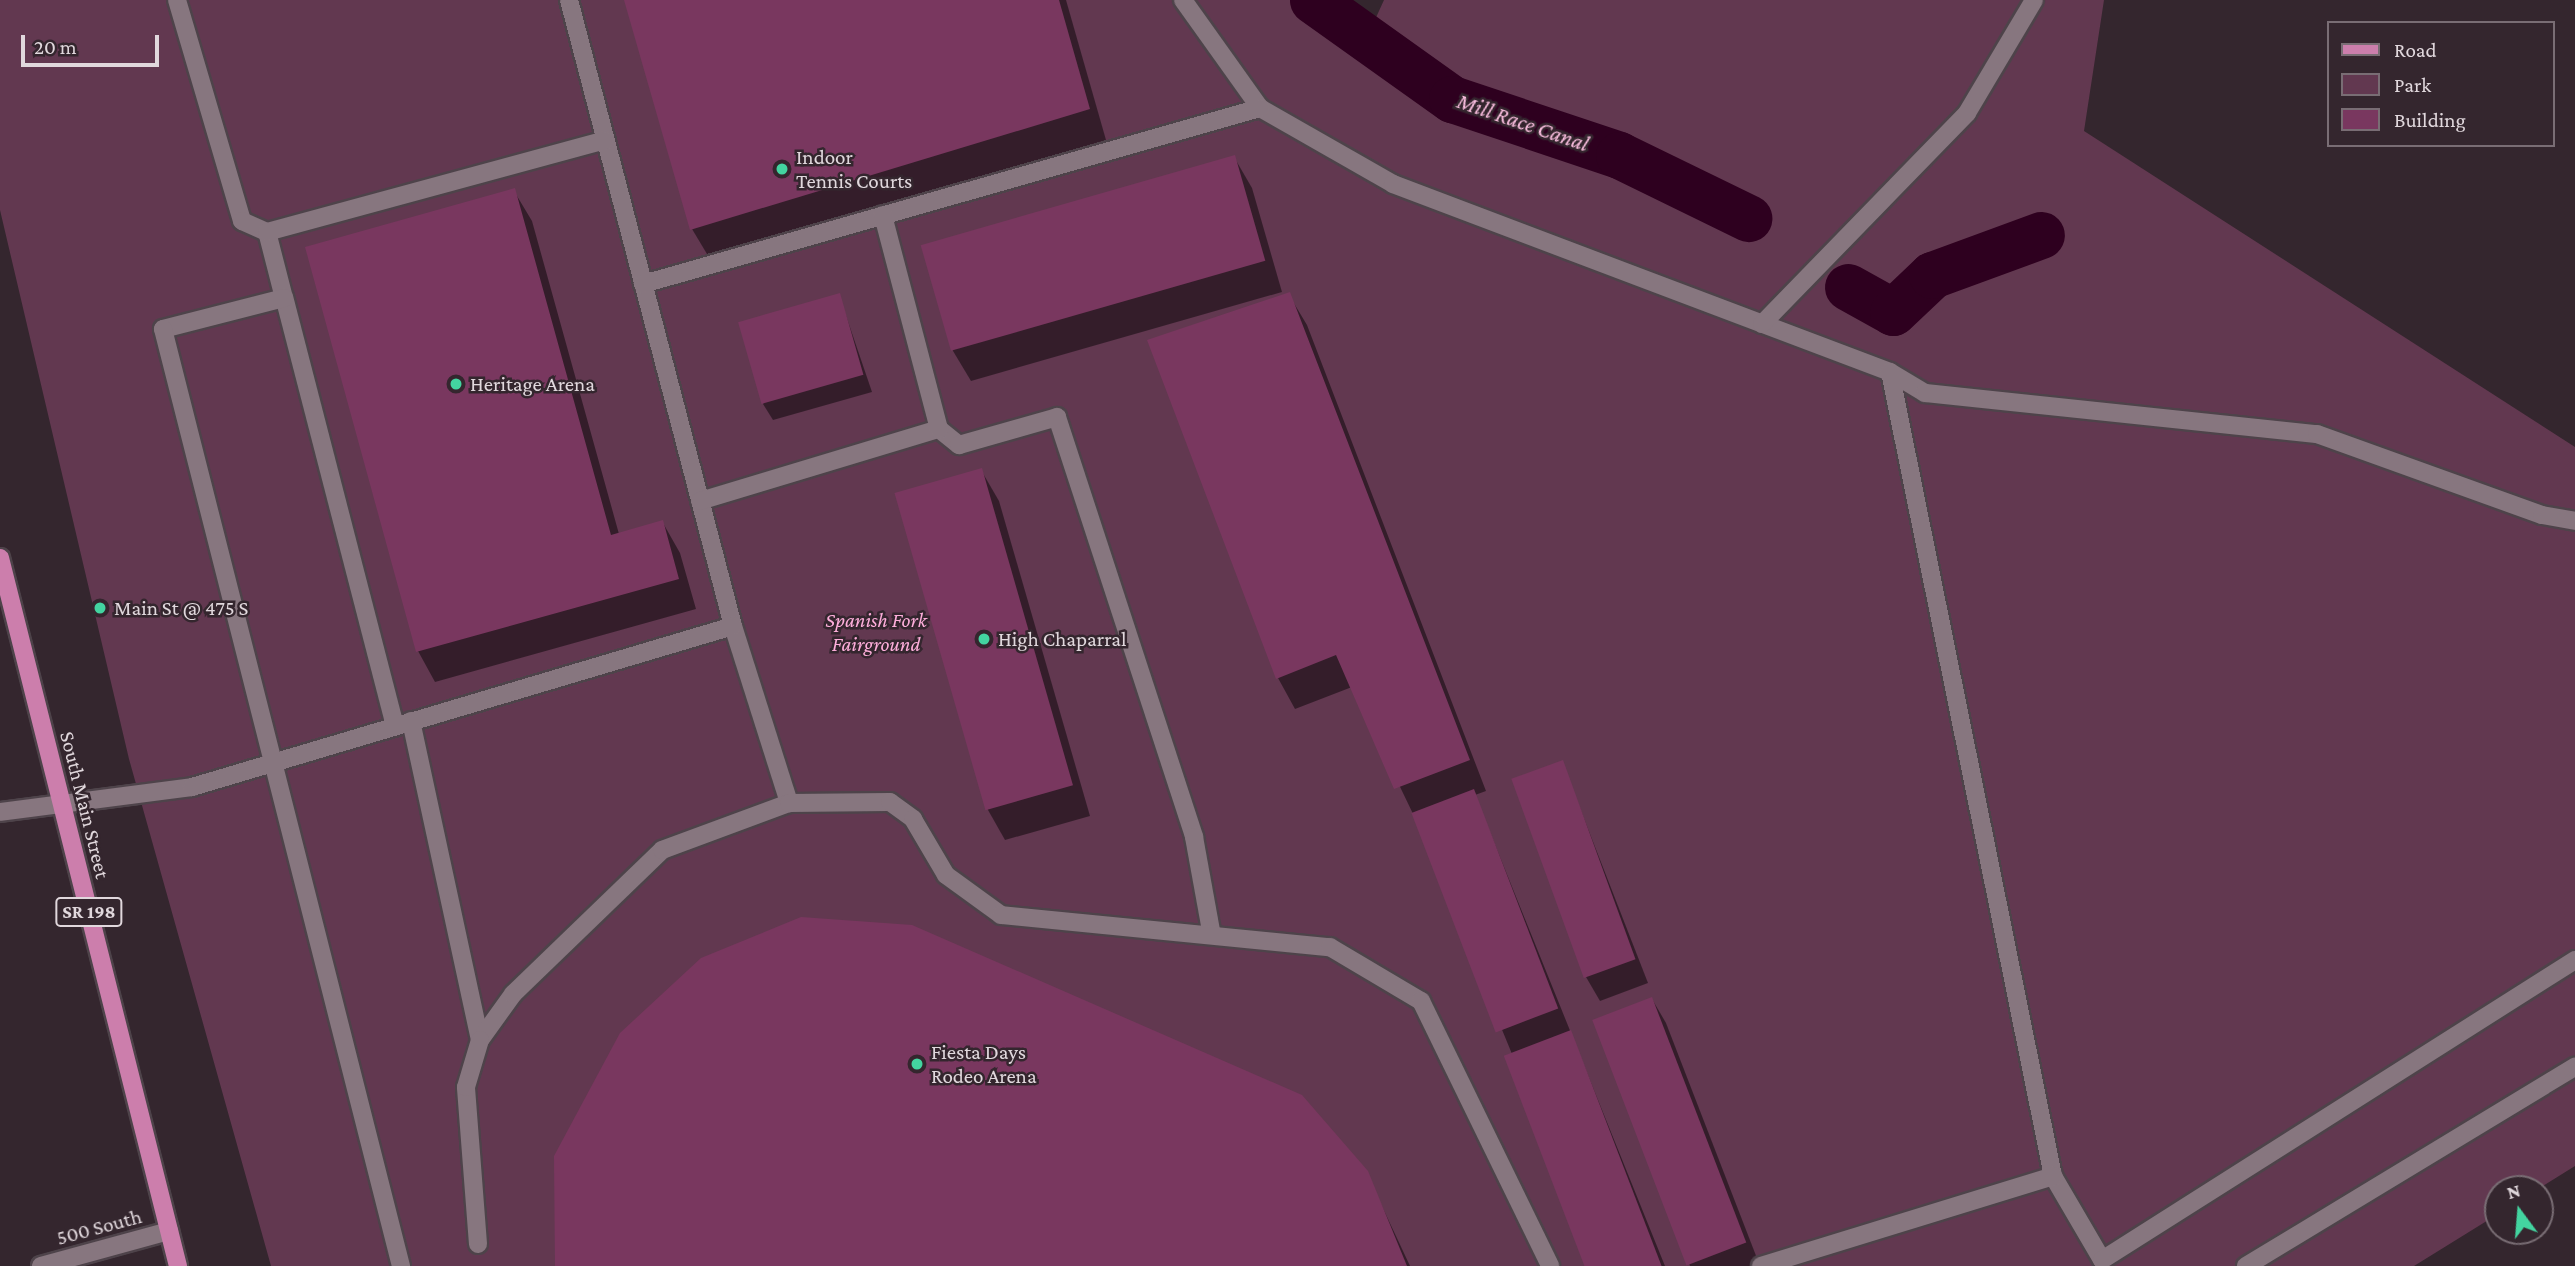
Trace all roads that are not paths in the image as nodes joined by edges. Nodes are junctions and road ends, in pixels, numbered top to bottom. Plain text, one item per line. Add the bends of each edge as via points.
1 (177, 0) edge
2 (569, 0) edge
3 (1183, 0) edge
4 (2034, 0) edge
5 (1260, 107) junction
6 (605, 140) junction
7 (883, 215) junction
8 (267, 232) junction
9 (643, 284) junction
10 (284, 298) junction
11 (1762, 324) junction
12 (1891, 372) junction
13 (939, 429) junction
14 (700, 501) junction
15 (2575, 521) edge
16 (0, 558) edge
17 (2, 578) edge
18 (733, 626) junction
19 (403, 724) junction
20 (277, 761) junction
21 (61, 803) junction
22 (789, 803) junction
23 (0, 812) edge
24 (1211, 931) junction
25 (2575, 960) edge
26 (480, 1040) junction
27 (2575, 1068) edge
28 (2053, 1176) junction
29 (169, 1231) junction
30 (478, 1244) dead end
31 (2104, 1263) edge
32 (41, 1266) edge
33 (178, 1266) edge
34 (401, 1266) edge
35 (1550, 1266) edge
36 (1760, 1266) edge
37 (2246, 1266) edge

1 - 8 street via 242,221
2 - 6 street
3 - 5 street
4 - 11 street via 1967,113
5 - 7 street
5 - 11 street via 1393,184
6 - 8 street
6 - 9 street
7 - 9 street
7 - 13 street
8 - 10 street
9 - 14 street
10 - 19 street
10 - 20 street via 163,329
11 - 12 street
12 - 15 street via 1924,393 2317,434 2542,515
12 - 28 street
13 - 14 street
13 - 24 street via 959,445 1057,417 1194,837
14 - 18 street
16 - 17 main road, South Main Street / SR 198
17 - 21 main road, South Main Street / SR 198
18 - 19 street
18 - 22 street
19 - 20 street
19 - 26 street
20 - 21 street via 192,787
20 - 34 street
21 - 23 street
21 - 29 main road, South Main Street / SR 198
22 - 24 street via 890,802 913,820 946,875 1001,915
22 - 26 street via 662,850 513,995
24 - 35 street via 1331,947 1421,1001
25 - 31 street
26 - 30 street via 466,1087
27 - 37 street
28 - 31 street
28 - 36 street
29 - 32 street, 500 South
29 - 33 main road, South Main Street / SR 198

